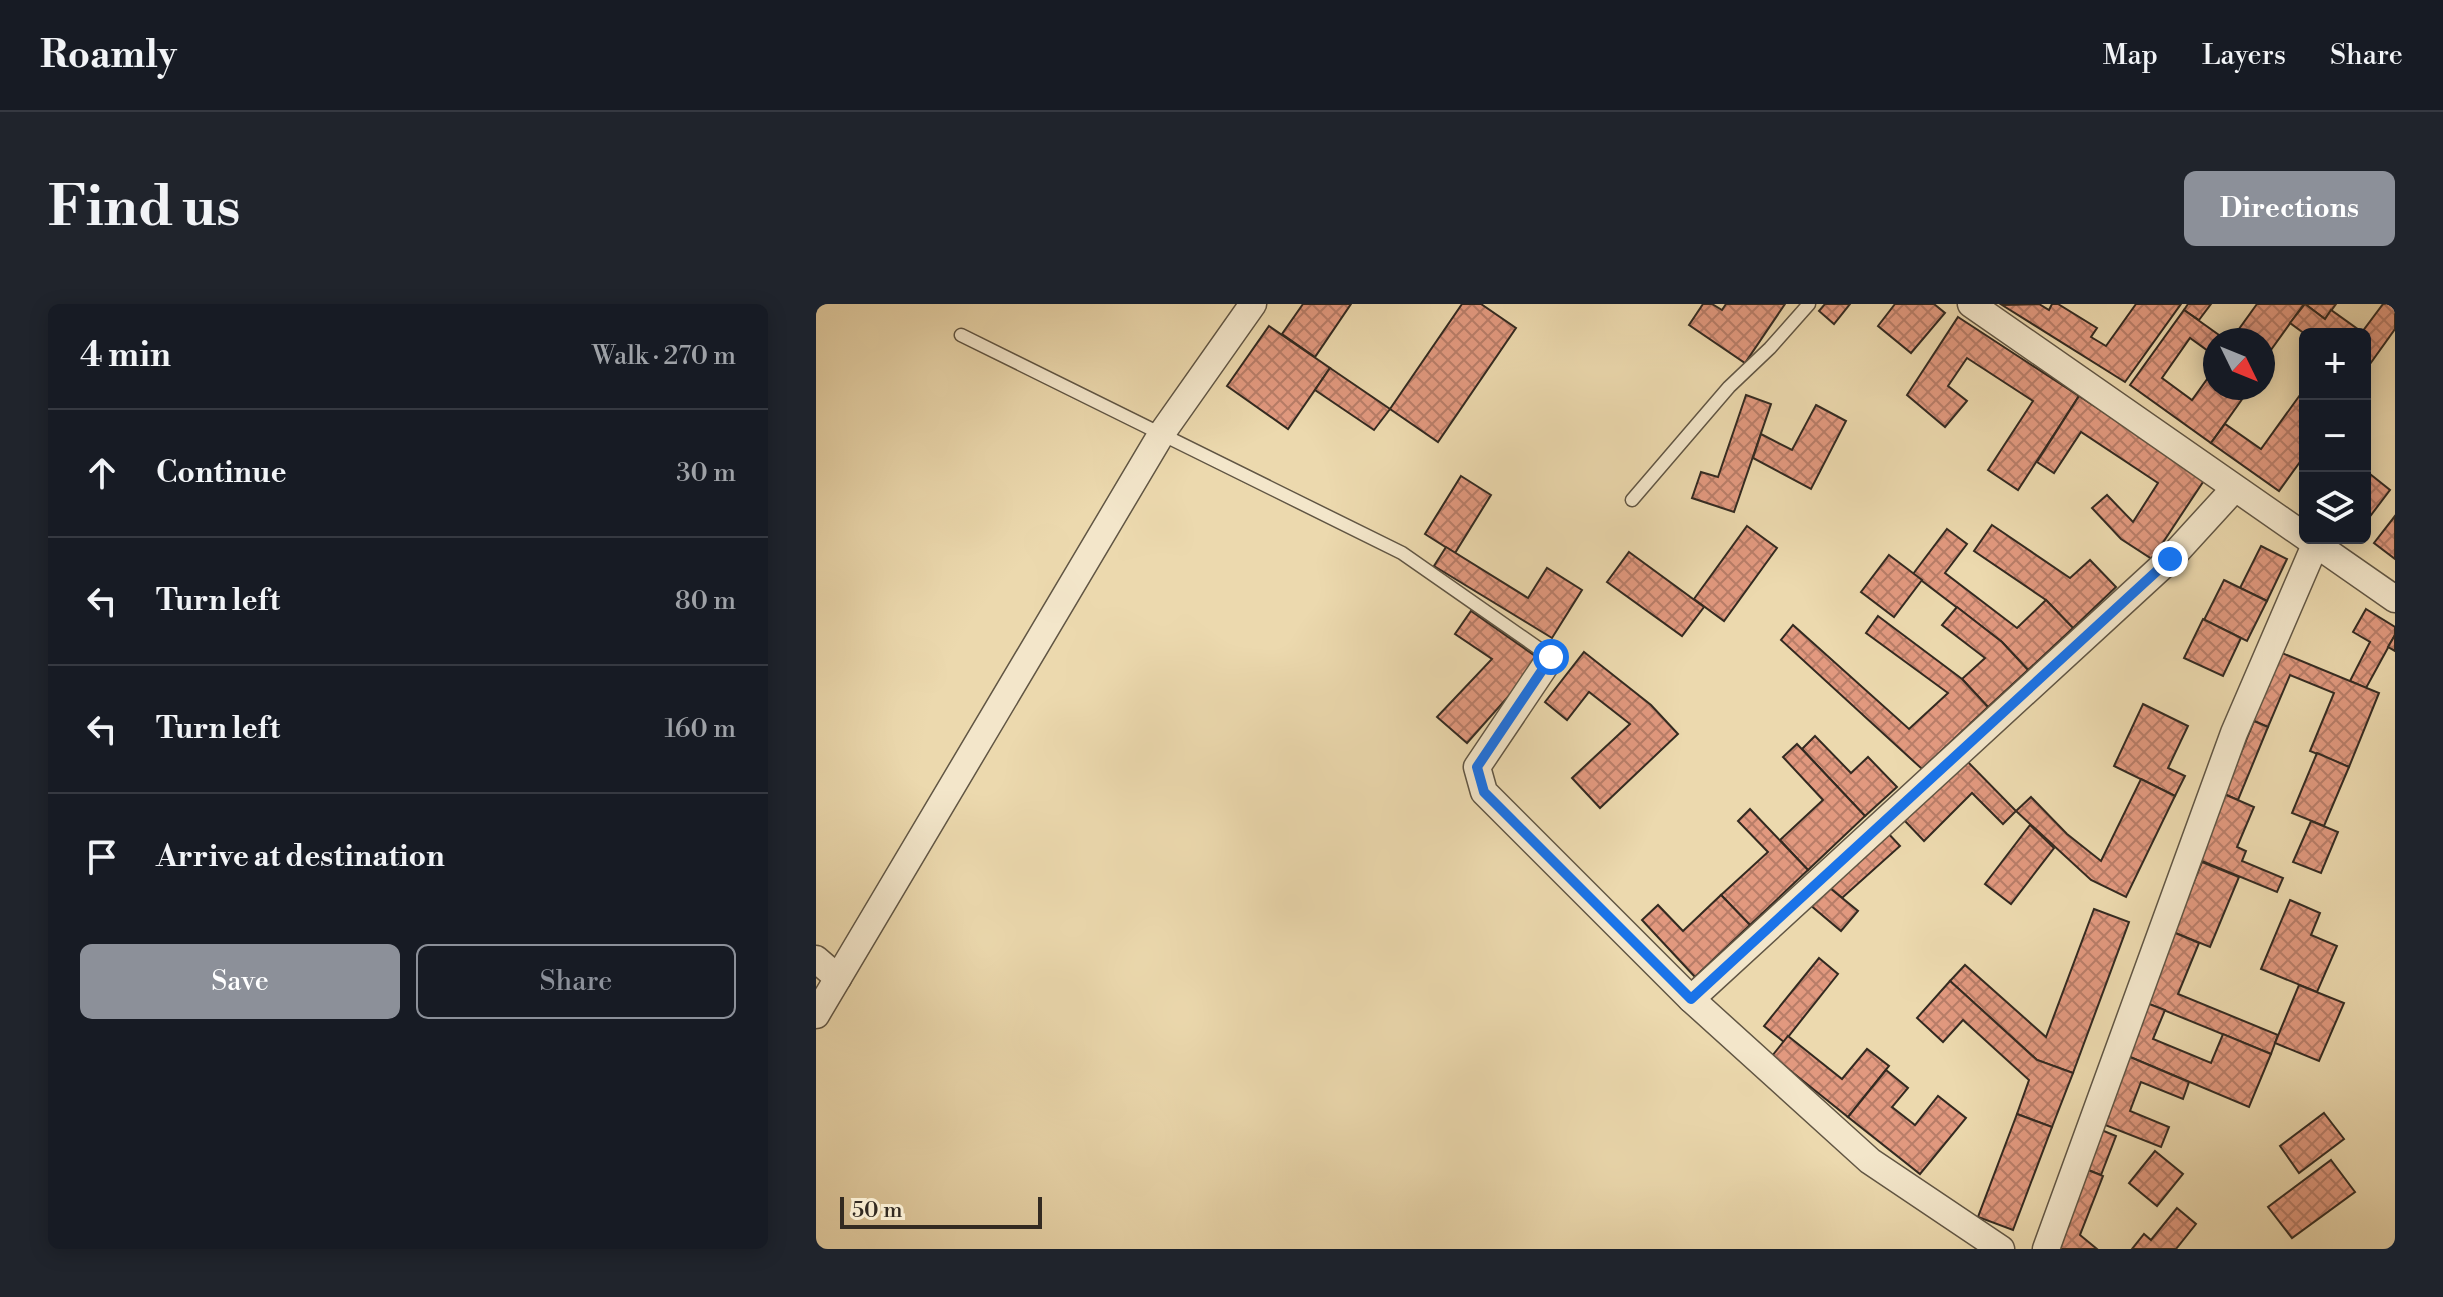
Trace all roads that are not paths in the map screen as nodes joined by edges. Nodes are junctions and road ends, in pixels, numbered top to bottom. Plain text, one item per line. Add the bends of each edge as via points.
1 (1253, 304) edge
2 (1809, 304) edge
3 (1971, 304) edge
4 (961, 335) dead end
5 (1162, 433) junction
6 (2234, 489) junction
7 (1632, 500) dead end
8 (2315, 545) junction
9 (2395, 599) edge
10 (1551, 657) joint
11 (816, 959) edge
12 (838, 978) junction
13 (1691, 999) junction
14 (816, 1015) edge
15 (2001, 1249) edge
16 (2046, 1249) edge

1 - 5 street
2 - 7 lane
3 - 6 street
4 - 5 lane
5 - 10 lane via 1402,553
5 - 12 street
6 - 8 street
6 - 13 street via 2170,559
8 - 9 street
8 - 16 street via 2234,733
10 - 13 street via 1477,767 1484,792
11 - 12 street
12 - 14 street
13 - 15 street via 1870,1161

